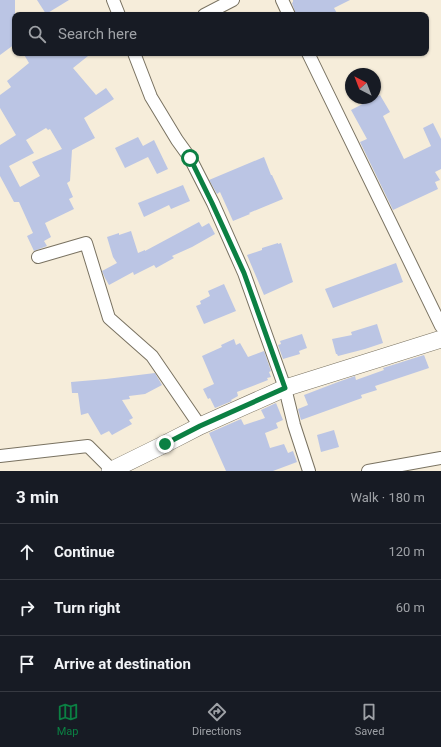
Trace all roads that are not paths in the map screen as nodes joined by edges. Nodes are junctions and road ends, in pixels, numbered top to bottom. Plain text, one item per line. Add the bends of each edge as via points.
1 (113, 0) edge
2 (234, 0) edge
3 (282, 0) edge
4 (118, 12) edge
5 (210, 12) edge
6 (288, 12) edge
7 (135, 56) edge
8 (309, 56) edge
9 (38, 257) dead end
10 (441, 326) edge
11 (441, 339) edge
12 (285, 388) junction
13 (200, 426) junction
14 (0, 456) edge
15 (441, 458) edge
16 (111, 471) edge
17 (309, 471) edge
18 (368, 471) edge

1 - 4 street
2 - 5 street
3 - 6 street
7 - 12 street via 151,97 190,158 238,259
8 - 10 street
9 - 13 street via 86,243 109,318 152,356
11 - 12 street
12 - 13 street
12 - 17 street
13 - 16 street
14 - 16 street via 88,446
15 - 18 street

